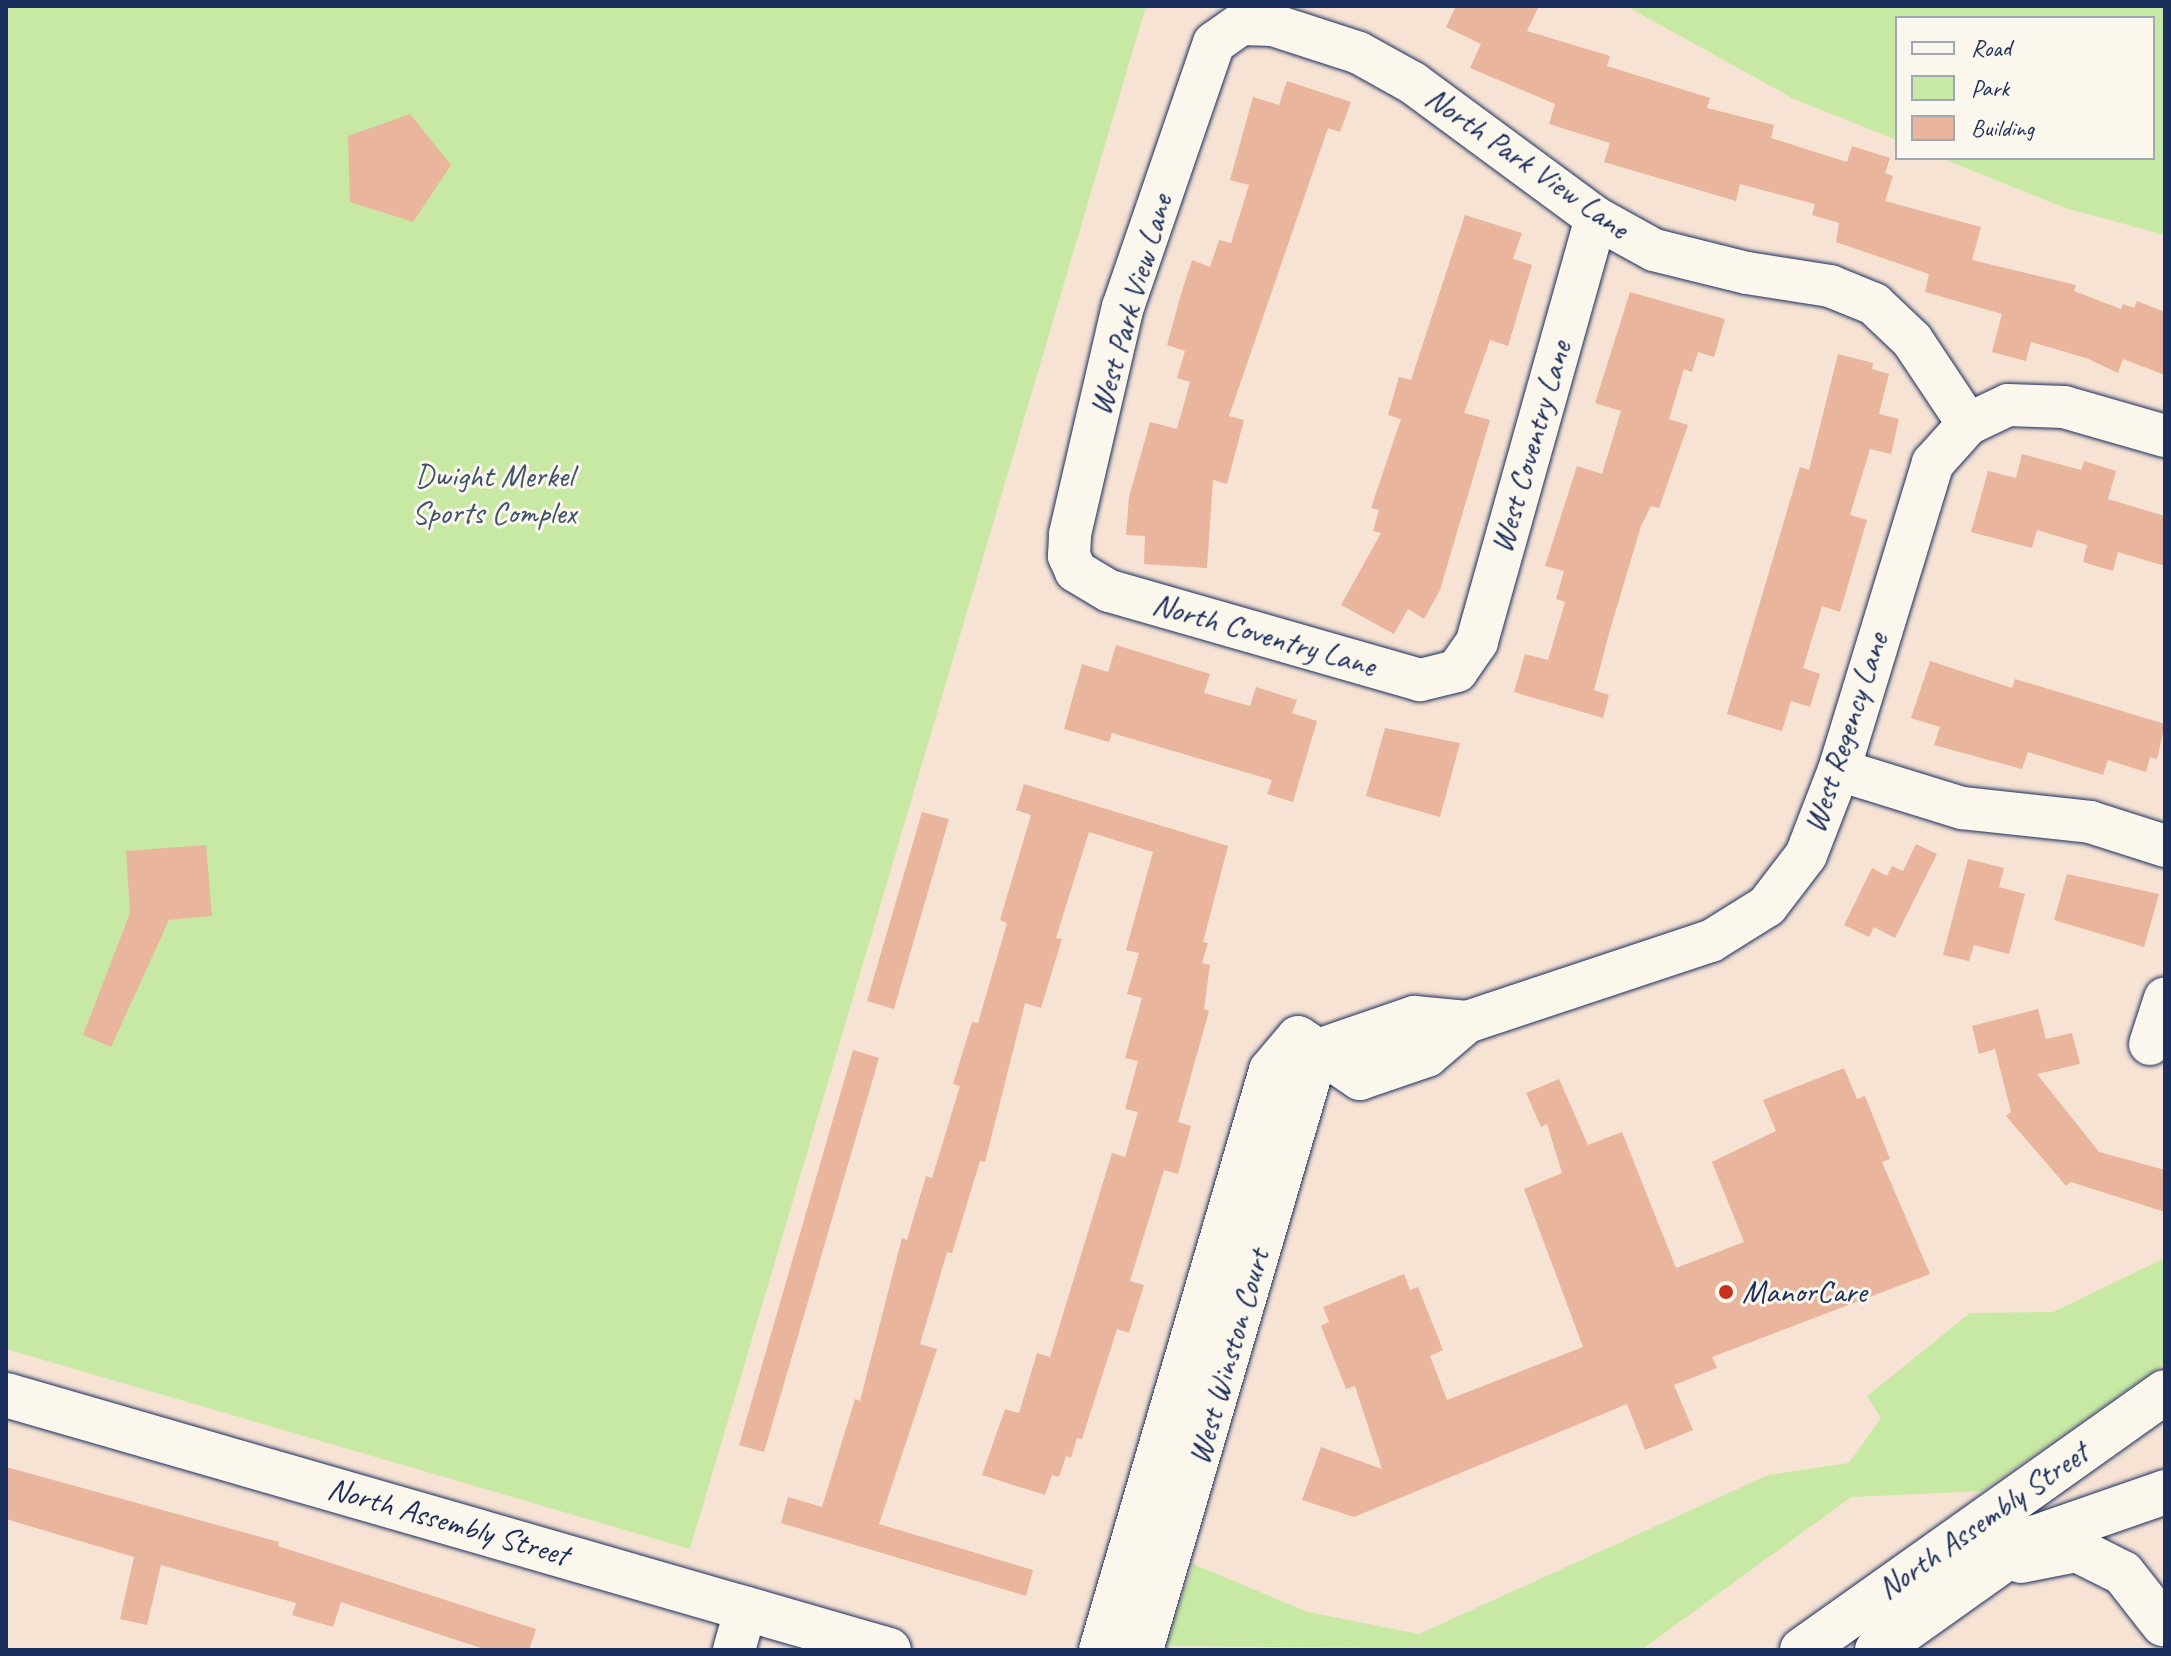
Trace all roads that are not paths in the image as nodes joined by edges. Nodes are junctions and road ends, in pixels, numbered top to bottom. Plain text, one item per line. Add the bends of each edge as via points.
1 (1214, 43) joint
2 (1596, 218) junction
3 (1968, 424) junction
4 (2165, 436) edge
5 (1076, 571) joint
6 (1457, 671) joint
7 (1839, 770) junction
8 (2165, 846) edge
9 (2165, 998) edge
10 (1308, 1044) joint
11 (2150, 1044) dead end
12 (1248, 1218) junction
13 (2165, 1392) edge
14 (6, 1395) edge
15 (1153, 1471) junction
16 (1190, 1489) junction
17 (2165, 1492) edge
18 (1995, 1566) junction
19 (746, 1608) junction
20 (2163, 1631) edge
21 (734, 1650) edge
22 (889, 1650) edge
23 (1100, 1650) edge
24 (1142, 1650) edge
25 (1802, 1650) edge
26 (1877, 1650) edge

1 - 2 street, North Park View Lane via 1241,24 1273,25 1359,53 1425,92
1 - 5 street, West Park View Lane via 1123,307 1070,534 1069,556
2 - 3 street, North Park View Lane via 1654,250 1830,286 1874,304 1912,340
2 - 6 street, West Coventry Lane via 1477,642
3 - 4 street via 2008,405 2064,407
3 - 7 street, West Regency Lane via 1933,463
5 - 6 street, North Coventry Lane via 1109,591 1420,680
7 - 8 street via 1949,805 2090,822
7 - 10 street, West Regency Lane via 1806,855 1767,906 1711,941 1467,1022 1427,1056 1360,1079
9 - 11 street
10 - 12 street, West Winston Court
12 - 15 street, West Winston Court
12 - 16 street, West Winston Court
13 - 25 main road, North Assembly Street
14 - 19 main road, North Assembly Street
15 - 16 street, West Winston Court
15 - 23 street, West Winston Court
16 - 24 street, West Winston Court
17 - 18 main road, North Assembly Street via 2036,1537
18 - 20 main road via 2077,1550 2123,1573
18 - 26 main road, North Assembly Street
19 - 21 street
19 - 22 main road, North Assembly Street

